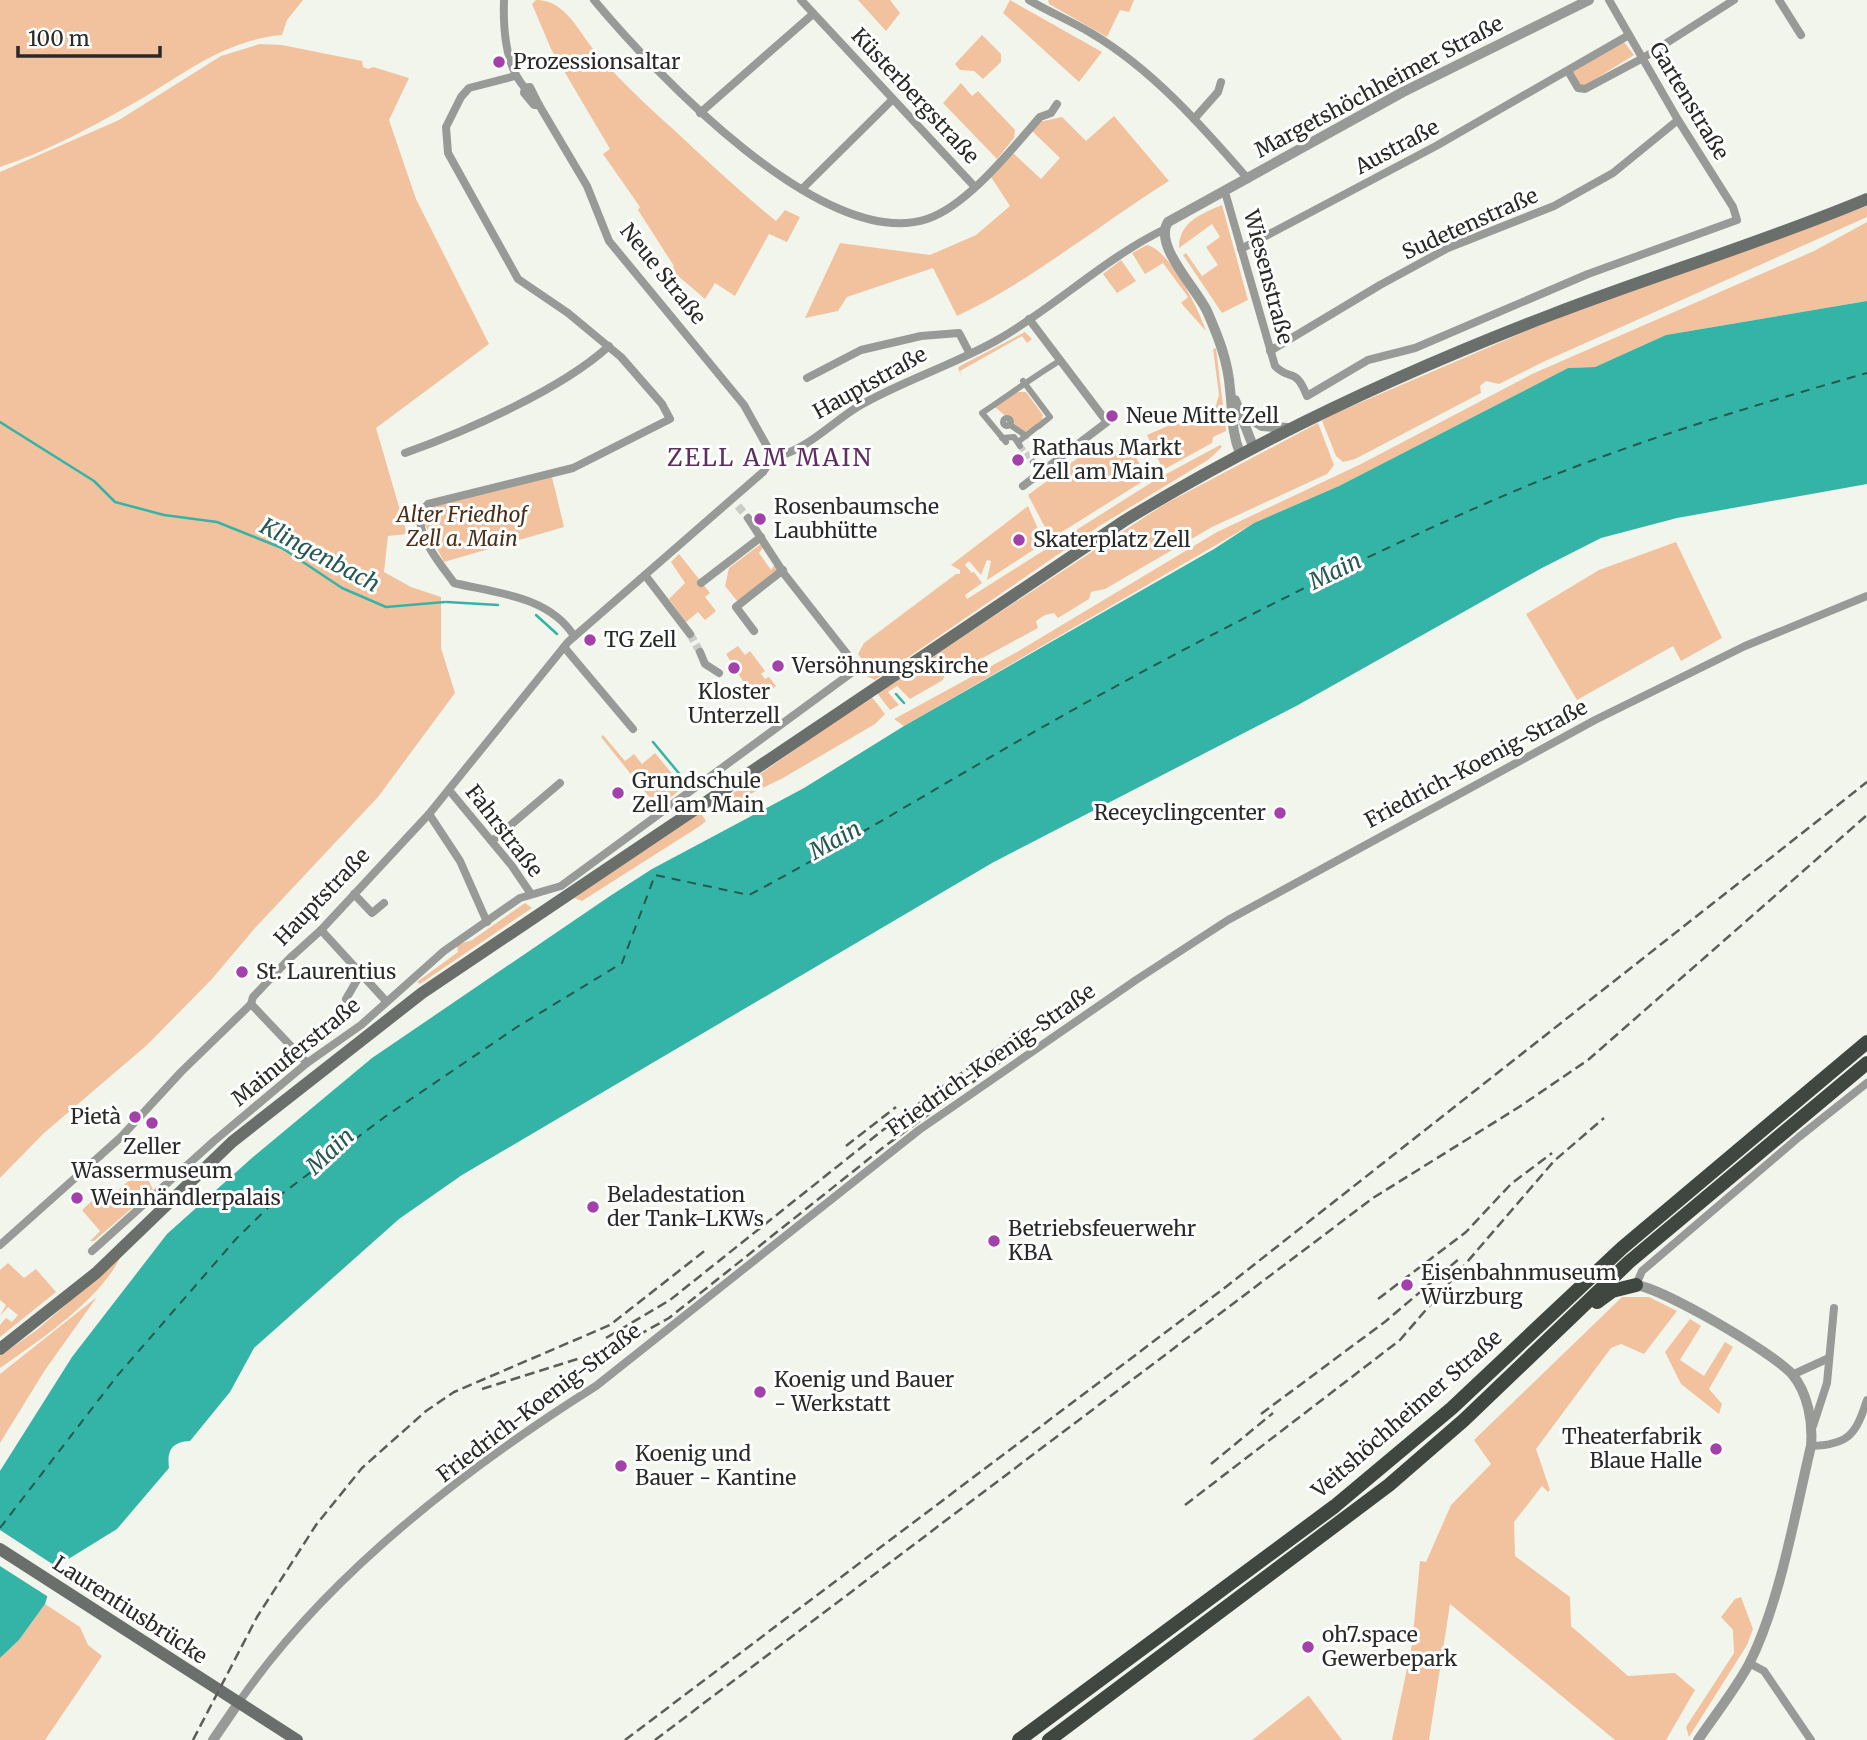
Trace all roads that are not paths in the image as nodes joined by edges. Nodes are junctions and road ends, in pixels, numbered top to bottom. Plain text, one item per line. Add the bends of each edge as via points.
1 (504, 0) edge
2 (594, 0) edge
3 (801, 0) edge
4 (1029, 0) edge
5 (1589, 0) edge
6 (1609, 0) edge
7 (1734, 0) edge
8 (1779, 0) edge
9 (813, 13) junction
10 (1629, 35) junction
11 (1801, 35) dead end
12 (1643, 58) junction
13 (1567, 71) junction
14 (515, 76) junction
15 (1221, 82) dead end
16 (892, 100) junction
17 (1057, 104) dead end
18 (700, 113) junction
19 (1194, 119) junction
20 (1678, 120) junction
21 (1248, 179) junction
22 (974, 186) junction
23 (802, 189) junction
24 (1225, 192) junction
25 (1867, 199) edge
26 (1163, 230) junction
27 (1241, 248) junction
28 (1029, 319) junction
29 (609, 346) junction
30 (1270, 351) junction
31 (970, 354) junction
32 (1060, 360) junction
33 (807, 378) dead end
34 (1023, 381) junction
35 (1230, 388) junction
36 (1307, 396) joint
37 (992, 406) junction
38 (1238, 411) junction
39 (1288, 428) junction
40 (1026, 436) junction
41 (1253, 446) junction
42 (405, 453) dead end
43 (1240, 453) junction
44 (773, 457) junction
45 (1033, 462) tunnel mouth
46 (1041, 472) junction
47 (1023, 486) dead end
48 (732, 498) junction
49 (738, 506) tunnel mouth
50 (747, 518) tunnel mouth
51 (761, 537) junction
52 (783, 570) junction
53 (645, 575) junction
54 (701, 583) dead end
55 (1867, 596) edge
56 (754, 631) dead end
57 (690, 635) tunnel mouth
58 (574, 636) junction
59 (564, 647) junction
60 (700, 652) tunnel mouth
61 (719, 673) dead end
62 (633, 729) dead end
63 (560, 783) dead end
64 (449, 790) junction
65 (429, 814) junction
66 (492, 841) junction
67 (355, 894) junction
68 (531, 894) junction
69 (384, 904) dead end
70 (487, 922) junction
71 (321, 930) junction
72 (360, 975) junction
73 (346, 999) dead end
74 (385, 1000) junction
75 (251, 1004) junction
76 (1867, 1042) edge
77 (307, 1063) junction
78 (1867, 1063) edge
79 (1867, 1083) edge
80 (0, 1245) edge
81 (92, 1251) dead end
82 (1636, 1285) junction
83 (1834, 1308) dead end
84 (1566, 1322) junction
85 (0, 1349) edge
86 (1829, 1358) junction
87 (1792, 1375) junction
88 (1867, 1400) edge
89 (1812, 1429) junction
90 (1811, 1446) junction
91 (0, 1549) edge
92 (1749, 1663) junction
93 (239, 1702) junction
94 (213, 1740) edge
95 (297, 1740) edge
96 (1019, 1740) edge
97 (1049, 1740) edge
98 (1698, 1740) edge
99 (1811, 1740) edge

1 - 14 street, Neue Straße
2 - 18 street
3 - 9 street, Küsterbergstraße
4 - 19 street via 1106,43
5 - 21 street, Margetshöchheimer Straße via 1403,92
6 - 10 street, Gartenstraße
7 - 12 street
8 - 11 street
9 - 16 street, Küsterbergstraße
9 - 18 street
10 - 12 street, Gartenstraße
10 - 13 street, Austraße
12 - 13 street via 1585,89 1578,88
12 - 20 street, Gartenstraße
13 - 27 street, Austraße
14 - 29 street via 469,88 461,97 446,127 448,153 518,279
14 - 44 street, Neue Straße via 524,93 539,105 587,186 609,241 744,405
15 - 19 street
16 - 22 street, Küsterbergstraße
16 - 23 street
17 - 22 street
18 - 23 street
19 - 21 street
20 - 30 street, Sudetenstraße via 1613,173 1554,205 1448,248
20 - 36 street, Gartenstraße via 1737,220 1588,274 1415,348 1368,360
21 - 24 street, Margetshöchheimer Straße
22 - 23 street via 955,205 927,219 898,222 850,216
24 - 26 street, Hauptstraße via 1168,222
24 - 27 street, Wiesenstraße
25 - 39 main road via 1460,350
26 - 28 street, Hauptstraße via 1123,252
26 - 35 street via 1164,244 1213,324
27 - 30 street, Wiesenstraße
28 - 31 street, Hauptstraße
28 - 32 street
29 - 42 street via 588,365 491,416
29 - 58 street via 634,370 670,419 573,468 434,502 420,514 421,529 454,583 542,606 559,616
30 - 36 street, Wiesenstraße via 1281,372 1301,379
31 - 33 street via 960,333 921,336 861,350
31 - 44 street, Hauptstraße via 867,401 788,455
32 - 34 street
32 - 46 street via 1107,422
34 - 37 street
34 - 40 street via 1050,417
35 - 38 street
35 - 43 street via 1232,430
37 - 40 street
37 - 40 street via 982,412 1004,440 1014,437 1019,444
38 - 39 street via 1262,426
38 - 41 street
39 - 41 main road
41 - 43 main road
43 - 85 main road via 1124,521 422,993 232,1142 86,1282
44 - 48 street, Hauptstraße via 763,472
45 - 46 street
46 - 47 street
48 - 49 street
48 - 53 street, Hauptstraße
50 - 51 street
51 - 52 street
51 - 54 street
52 - 56 street via 736,607
52 - 68 street, Mainuferstraße via 858,668 561,886
53 - 57 street
53 - 58 street, Hauptstraße
55 - 93 street, Friedrich-Koenig-Straße via 1745,646 1486,776 1228,920 1125,986 919,1129 596,1386 544,1417 399,1531 316,1605
58 - 59 street, Hauptstraße
59 - 62 street
59 - 64 street, Hauptstraße
60 - 61 street via 705,664
63 - 66 street
64 - 65 street, Hauptstraße
64 - 66 street, Fahrstraße
65 - 67 street, Hauptstraße
65 - 70 street via 460,861
66 - 68 street, Fahrstraße
67 - 69 street via 372,913
67 - 71 street, Hauptstraße
68 - 70 street, Mainuferstraße
70 - 74 street, Mainuferstraße
71 - 72 street
71 - 75 street, Hauptstraße
72 - 73 street
72 - 74 street
74 - 77 street, Mainuferstraße via 361,1025
75 - 77 street
75 - 80 street, Hauptstraße via 121,1137
76 - 96 highway, Veitshöchheimer Straße via 1622,1248 1452,1408 1335,1506
77 - 81 street, Mainuferstraße
78 - 84 highway, Veitshöchheimer Straße via 1629,1262
79 - 82 street via 1642,1271
82 - 84 highway via 1612,1291 1577,1321
82 - 87 street via 1652,1289 1743,1340
83 - 86 street
84 - 97 highway, Veitshöchheimer Straße via 1389,1485
86 - 87 street
86 - 89 street via 1827,1382
87 - 89 street
88 - 90 street via 1847,1439
89 - 90 street
90 - 92 street via 1780,1576
91 - 93 main road, Laurentiusbrücke
92 - 98 street
92 - 99 street via 1764,1671
93 - 94 street
93 - 95 main road, Laurentiusbrücke

